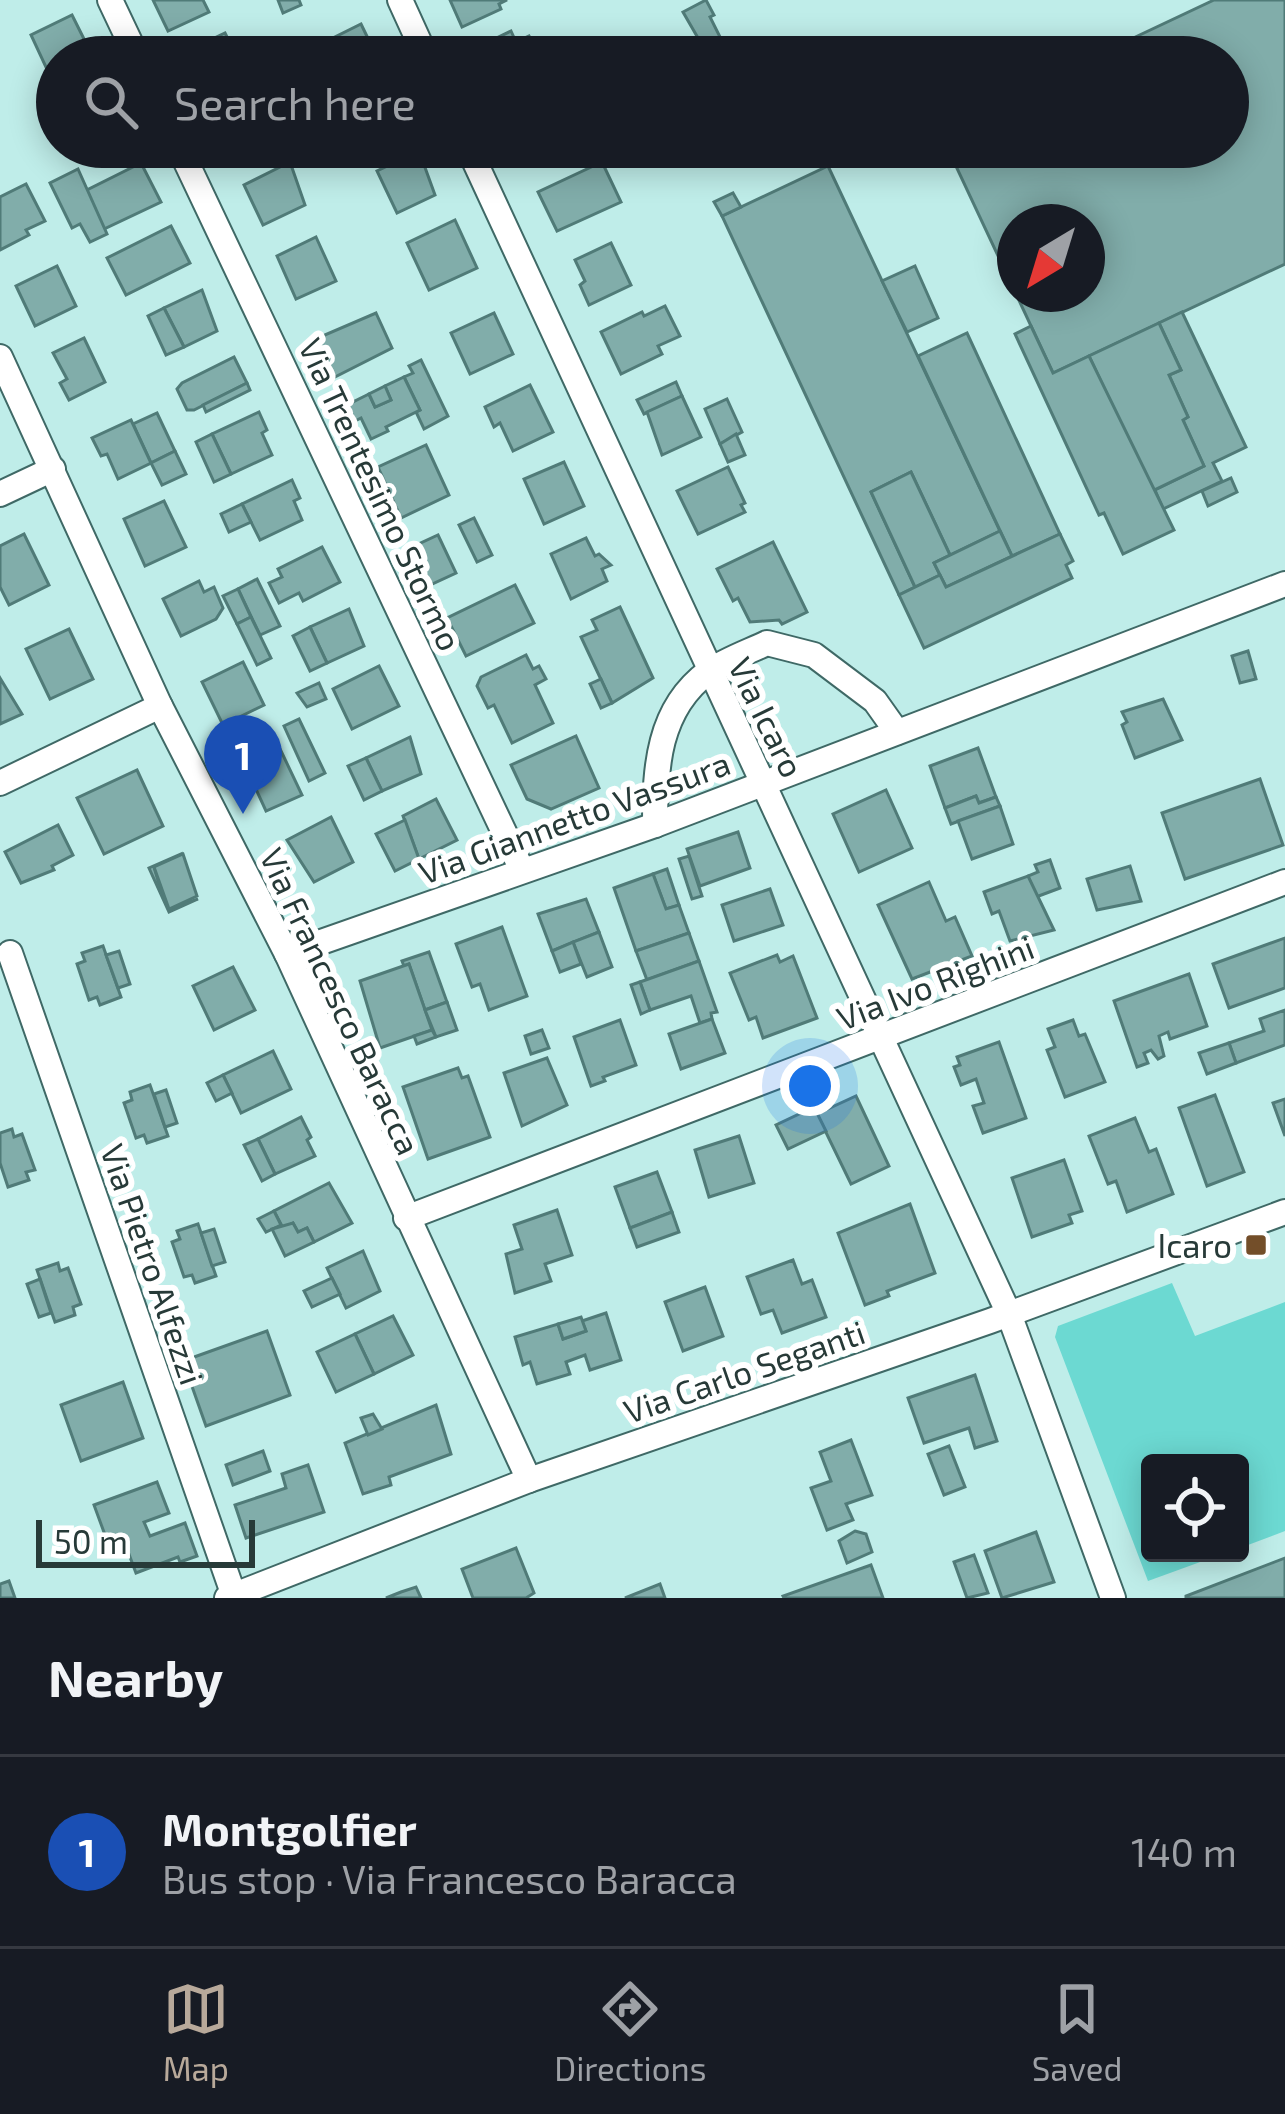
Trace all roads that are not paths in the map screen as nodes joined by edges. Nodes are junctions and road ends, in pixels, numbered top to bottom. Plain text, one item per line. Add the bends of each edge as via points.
1 (110, 0) edge
2 (400, 0) edge
3 (127, 36) edge
4 (416, 36) edge
5 (189, 168) edge
6 (478, 168) edge
7 (0, 356) edge
8 (53, 469) junction
9 (0, 494) edge
10 (1285, 584) edge
11 (708, 672) junction
12 (160, 706) junction
13 (897, 732) junction
14 (0, 783) edge
15 (762, 784) junction
16 (655, 825) junction
17 (522, 870) junction
18 (1285, 882) edge
19 (10, 953) dead end
20 (287, 955) junction
21 (881, 1039) junction
22 (1285, 1212) edge
23 (406, 1218) junction
24 (1009, 1314) junction
25 (529, 1480) junction
26 (230, 1597) edge
27 (1113, 1598) edge

1 - 3 street
2 - 4 street
5 - 17 street, Via Trentesimo Stormo
6 - 11 street, Via Icaro
7 - 8 street, Via Francesco Baracca
8 - 9 street
8 - 12 street, Via Francesco Baracca
10 - 13 street, Via Giannetto Vassura
11 - 13 street via 767,643 814,656 875,701
11 - 15 street, Via Icaro
11 - 16 street via 676,706 655,763
12 - 14 street
12 - 20 street, Via Francesco Baracca
13 - 15 street, Via Giannetto Vassura
15 - 16 street, Via Giannetto Vassura
15 - 21 street, Via Icaro
16 - 17 street, Via Giannetto Vassura
17 - 20 street, Via Giannetto Vassura
18 - 21 street, Via Ivo Righini
19 - 26 street, Via Pietro Alfezzi
20 - 23 street, Via Francesco Baracca
21 - 23 street, Via Ivo Righini
21 - 24 street, Via Icaro
22 - 24 street, Via Carlo Seganti
23 - 25 street, Via Francesco Baracca
24 - 25 street, Via Carlo Seganti
24 - 27 street, Via Icaro
25 - 26 street, Via Carlo Seganti

